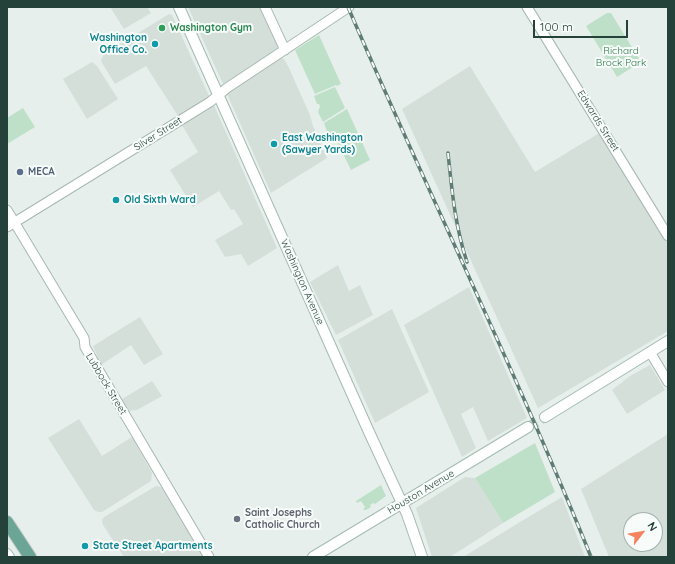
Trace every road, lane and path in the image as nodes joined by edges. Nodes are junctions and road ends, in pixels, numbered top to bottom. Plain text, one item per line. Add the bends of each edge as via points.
1 (179, 7) edge
2 (265, 7) edge
3 (349, 7) edge
4 (356, 7) edge
5 (527, 7) edge
6 (306, 36) junction
7 (285, 50) junction
8 (218, 95) junction
9 (7, 210) edge
10 (11, 225) edge
11 (668, 236) edge
12 (668, 341) edge
13 (650, 352) junction
14 (668, 382) edge
15 (545, 417) tunnel mouth
16 (528, 427) tunnel mouth
17 (402, 504) junction
18 (7, 522) edge
19 (7, 554) edge
20 (9, 557) edge
21 (30, 557) edge
22 (209, 557) edge
23 (313, 557) edge
24 (422, 557) edge

1 - 8 main road, Washington Avenue
2 - 7 street
3 - 6 street, Silver Street
4 - 6 street, Silver Street
5 - 11 street, Edwards Street
6 - 7 street, Silver Street
7 - 8 street, Silver Street
8 - 10 street, Silver Street
8 - 17 main road, Washington Avenue
9 - 10 street, Lubbock Street
10 - 22 street, Lubbock Street via 84,338 85,347
12 - 13 main road
13 - 14 street
13 - 15 main road
16 - 17 main road, Houston Avenue
17 - 23 main road, Houston Avenue
17 - 24 main road, Washington Avenue
18 - 21 main road
19 - 20 main road

